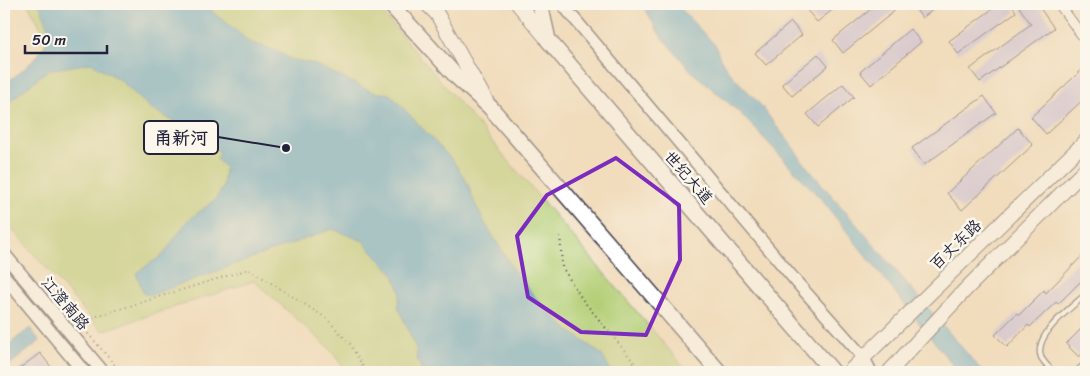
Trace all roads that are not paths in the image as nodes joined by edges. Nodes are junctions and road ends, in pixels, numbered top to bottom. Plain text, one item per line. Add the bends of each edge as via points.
1 (390, 4) edge
2 (427, 4) edge
3 (518, 4) edge
4 (540, 4) edge
5 (562, 4) edge
6 (1063, 5) edge
7 (548, 40) junction
8 (1086, 41) edge
9 (490, 107) junction
10 (1086, 141) edge
11 (1086, 169) edge
12 (4, 254) edge
13 (4, 276) edge
14 (1086, 294) edge
15 (864, 358) junction
16 (1086, 363) edge
17 (891, 370) edge
18 (84, 372) edge
19 (103, 372) edge
20 (719, 372) edge
21 (833, 372) edge
22 (849, 372) edge
23 (871, 372) edge
24 (1053, 372) edge
25 (1076, 372) edge

1 - 9 highway via 456,76
2 - 9 main road
3 - 7 main road, 世纪大道
4 - 7 highway
5 - 15 street
6 - 8 street
7 - 21 highway, 世纪大道
9 - 20 highway
10 - 15 main road, 百丈东路
11 - 17 main road via 966,289
12 - 19 main road, 江澄南路
13 - 18 main road, 江澄南路
14 - 24 lane via 1049,329 1040,345 1041,358
15 - 22 main road, 百丈东路
15 - 23 street
16 - 25 lane

